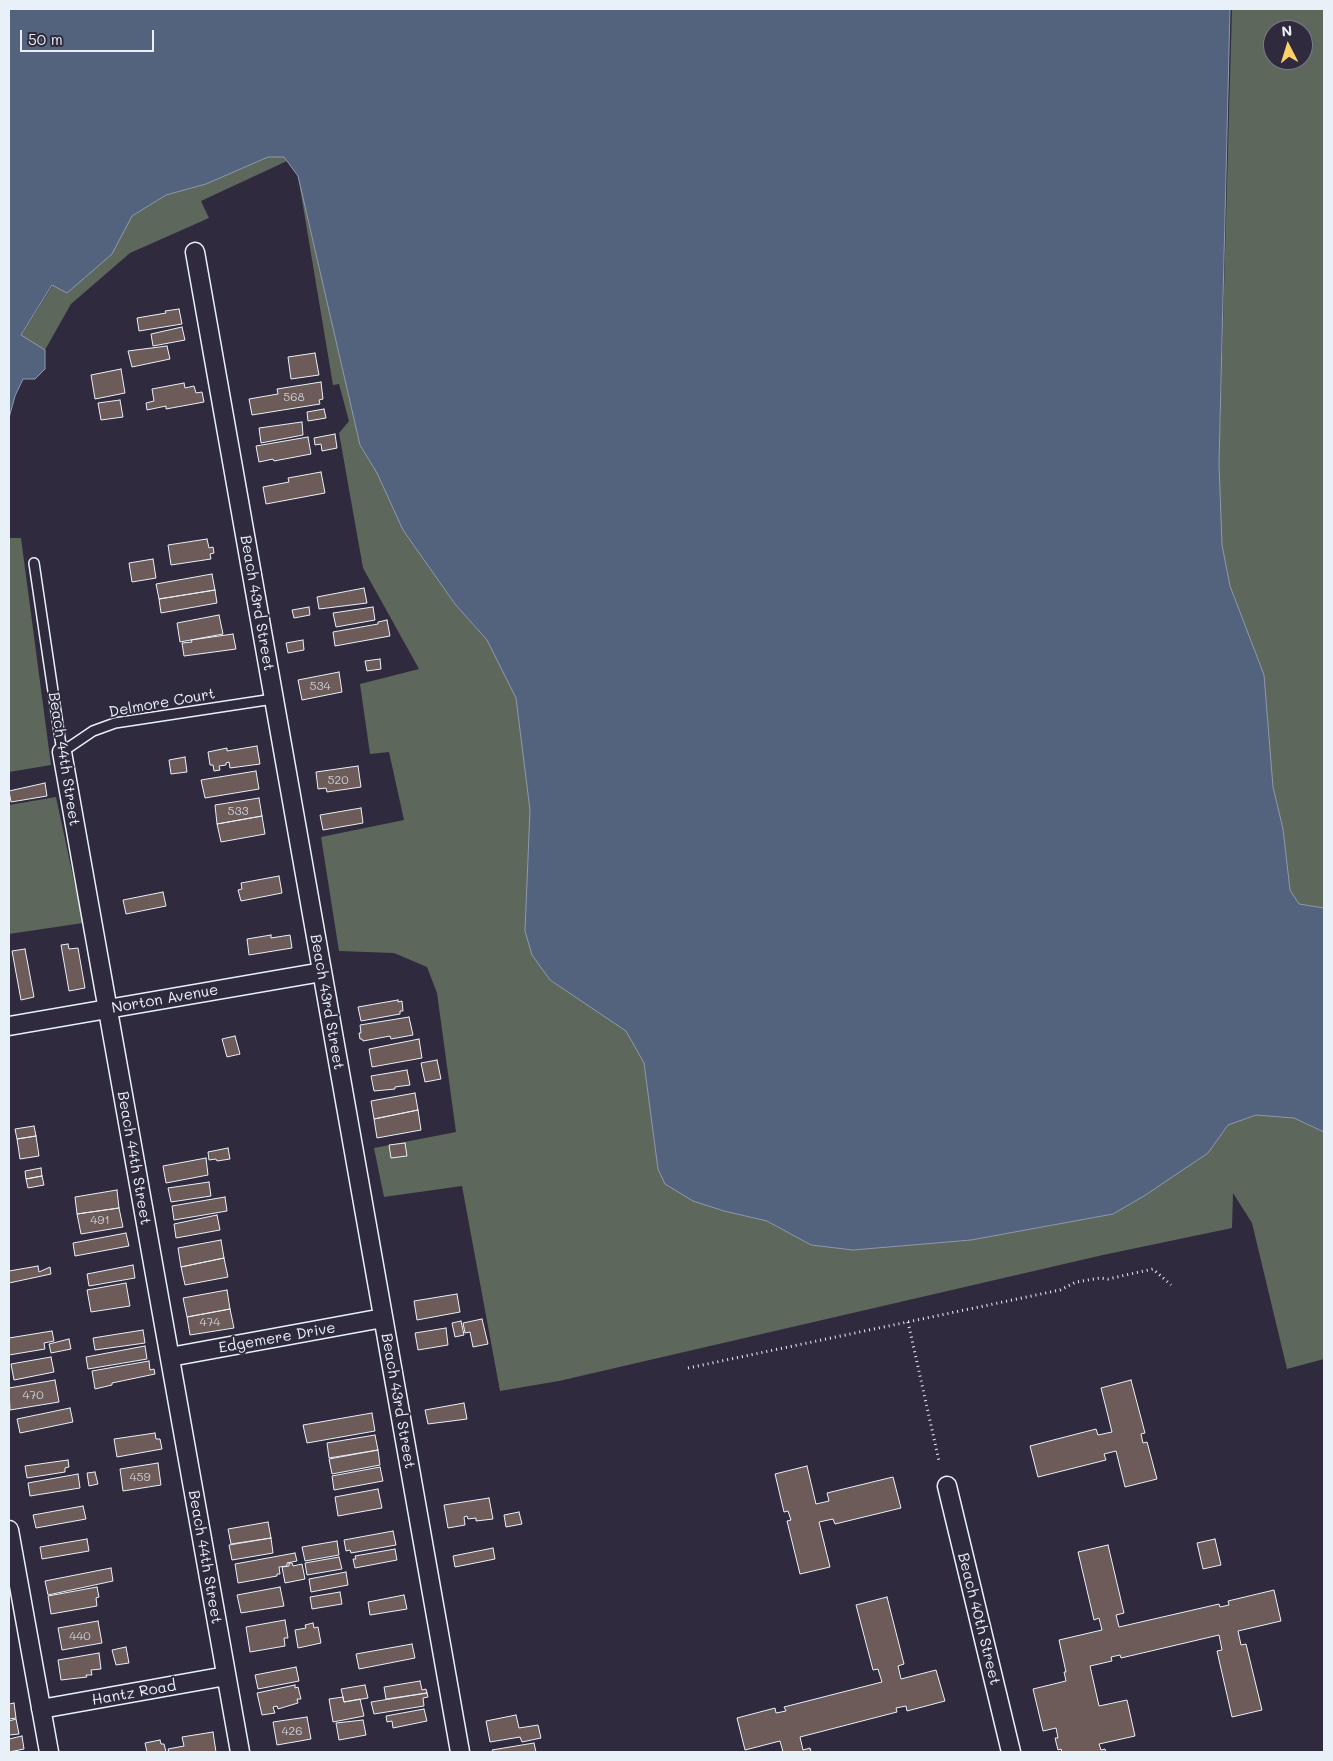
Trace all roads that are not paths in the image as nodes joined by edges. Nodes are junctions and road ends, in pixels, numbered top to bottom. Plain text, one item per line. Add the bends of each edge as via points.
1 (195, 252) dead end
2 (34, 563) dead end
3 (273, 699) junction
4 (62, 752) junction
5 (322, 972) junction
6 (107, 1008) junction
7 (9, 1026) edge
8 (383, 1318) junction
9 (170, 1357) junction
10 (947, 1486) dead end
11 (9, 1530) edge
12 (226, 1676) junction
13 (41, 1709) junction
14 (49, 1752) edge
15 (240, 1752) edge
16 (460, 1752) edge
17 (1011, 1752) edge

1 - 3 street, Beach 43rd Street
2 - 4 lane, Beach 44th Street
3 - 4 lane, Delmore Court via 115,723 89,734
3 - 5 street, Beach 43rd Street
4 - 6 street, Beach 44th Street
5 - 6 street, Norton Avenue
5 - 8 street, Beach 43rd Street
6 - 7 street, Norton Avenue
6 - 9 street, Beach 44th Street
8 - 9 street, Edgemere Drive
8 - 16 street, Beach 43rd Street
9 - 12 street, Beach 44th Street
10 - 17 street, Beach 40th Street
11 - 13 street
12 - 13 street, Hantz Road
12 - 15 street, Beach 44th Street
13 - 14 street

